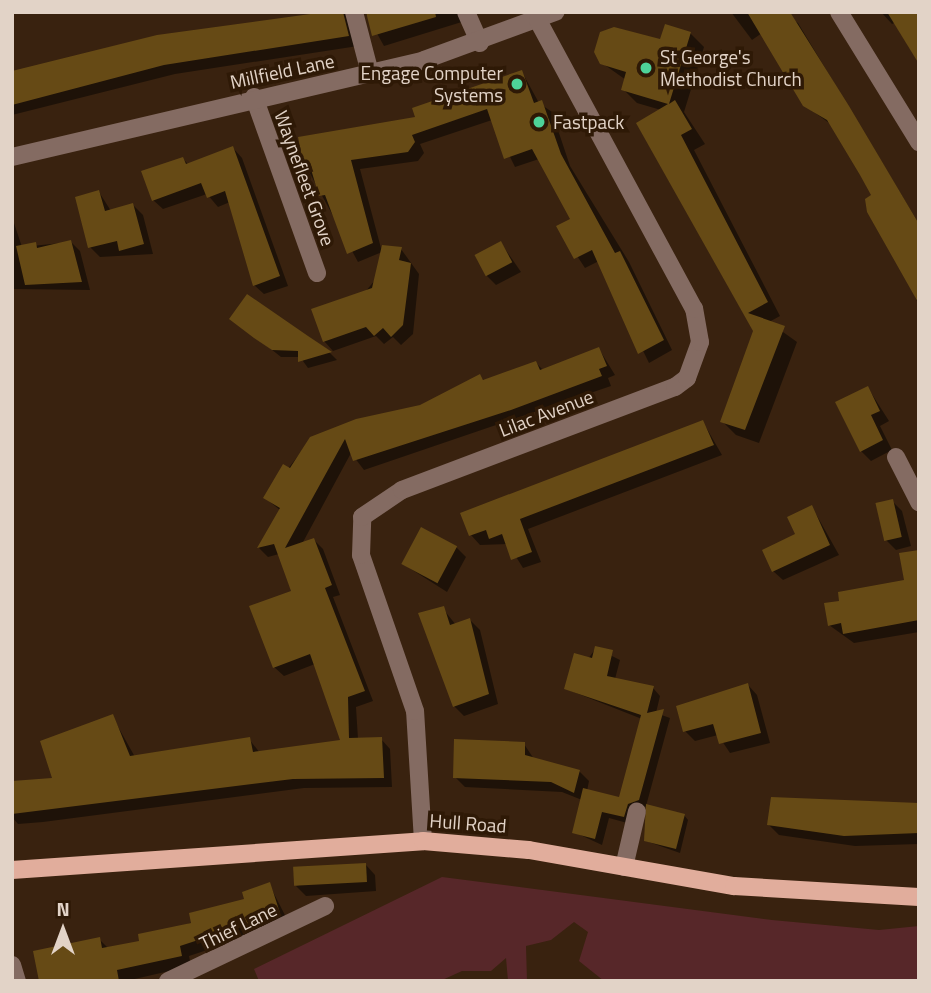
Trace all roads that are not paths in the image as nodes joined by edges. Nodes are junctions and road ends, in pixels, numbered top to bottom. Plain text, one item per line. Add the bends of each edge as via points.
1 (354, 12) edge
2 (466, 12) edge
3 (555, 12) edge
4 (839, 12) edge
5 (538, 20) junction
6 (480, 43) junction
7 (370, 74) junction
8 (254, 97) junction
9 (919, 142) edge
10 (12, 156) edge
11 (317, 273) dead end
12 (896, 457) dead end
13 (919, 502) edge
14 (637, 811) dead end
15 (424, 841) junction
16 (624, 867) junction
17 (12, 870) edge
18 (919, 897) edge
19 (325, 906) dead end
20 (12, 965) edge
21 (17, 981) edge
22 (168, 981) edge

1 - 7 street
2 - 6 street
3 - 5 street, Millfield Lane
4 - 9 street
5 - 6 street, Millfield Lane
5 - 15 street, Lilac Avenue via 694,309 700,342 687,378 675,387 402,490 362,517 361,555 415,711
6 - 7 street, Millfield Lane
7 - 8 street, Millfield Lane
8 - 10 street, Millfield Lane
8 - 11 street, Waynefleet Grove
12 - 13 street
14 - 16 street
15 - 16 main road, Hull Road via 529,850
15 - 17 main road, Hull Road
16 - 18 main road, Hull Road via 815,895
19 - 22 street, Thief Lane
20 - 21 street

